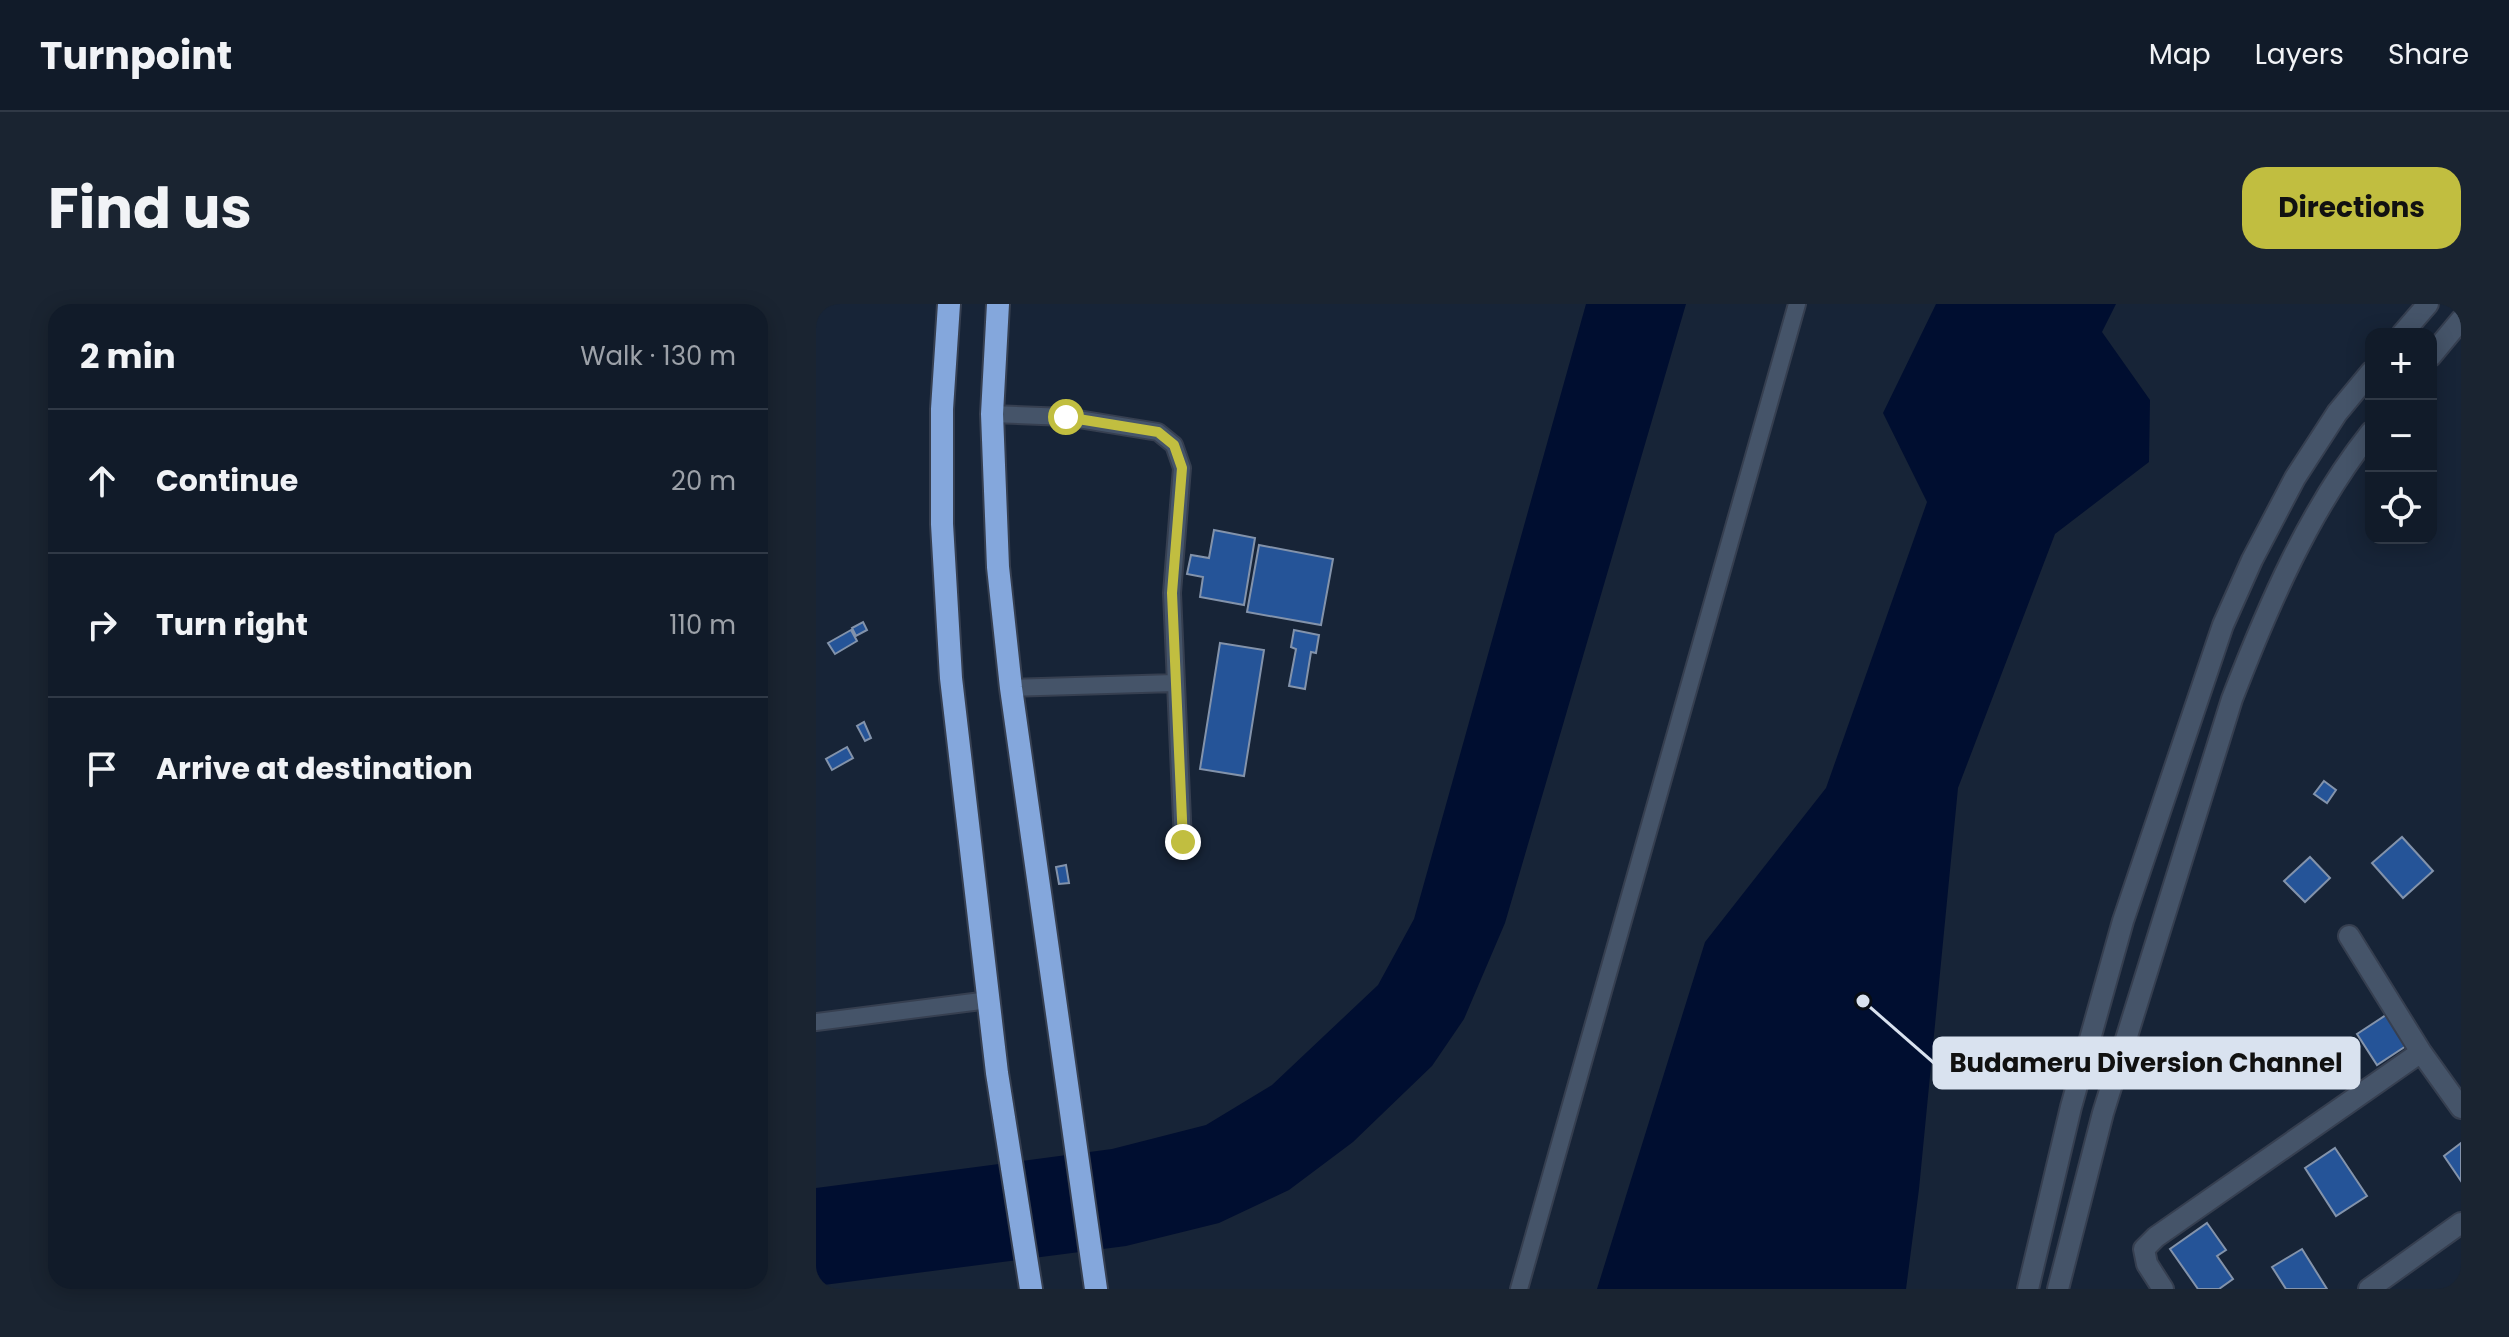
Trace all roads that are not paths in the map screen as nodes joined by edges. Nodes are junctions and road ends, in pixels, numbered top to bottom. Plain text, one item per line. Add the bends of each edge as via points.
1 (949, 304) edge
2 (998, 304) edge
3 (1797, 304) edge
4 (2428, 304) edge
5 (2461, 320) edge
6 (2407, 328) edge
7 (2437, 349) edge
8 (2365, 379) edge
9 (992, 414) junction
10 (2365, 440) edge
11 (1175, 683) junction
12 (1011, 688) junction
13 (1183, 842) dead end
14 (2349, 936) dead end
15 (989, 1000) junction
16 (816, 1022) edge
17 (2421, 1052) junction
18 (2461, 1108) edge
19 (2461, 1223) edge
20 (1031, 1289) edge
21 (1096, 1289) edge
22 (1519, 1289) edge
23 (2028, 1289) edge
24 (2058, 1289) edge
25 (2163, 1289) edge
26 (2369, 1289) edge

1 - 15 highway via 942,409 948,632
2 - 9 highway
3 - 22 lane
4 - 6 street
5 - 7 street
8 - 23 street via 2295,478 2223,625 2123,921
9 - 11 lane via 1066,417 1158,432 1174,445 1182,468 1172,593
9 - 12 highway via 998,567
10 - 24 street via 2314,515 2232,699 2103,1113
11 - 12 lane
11 - 13 lane
12 - 21 highway
14 - 17 street
15 - 16 lane
15 - 20 highway
17 - 18 street
17 - 25 street via 2156,1237 2144,1249
19 - 26 street

